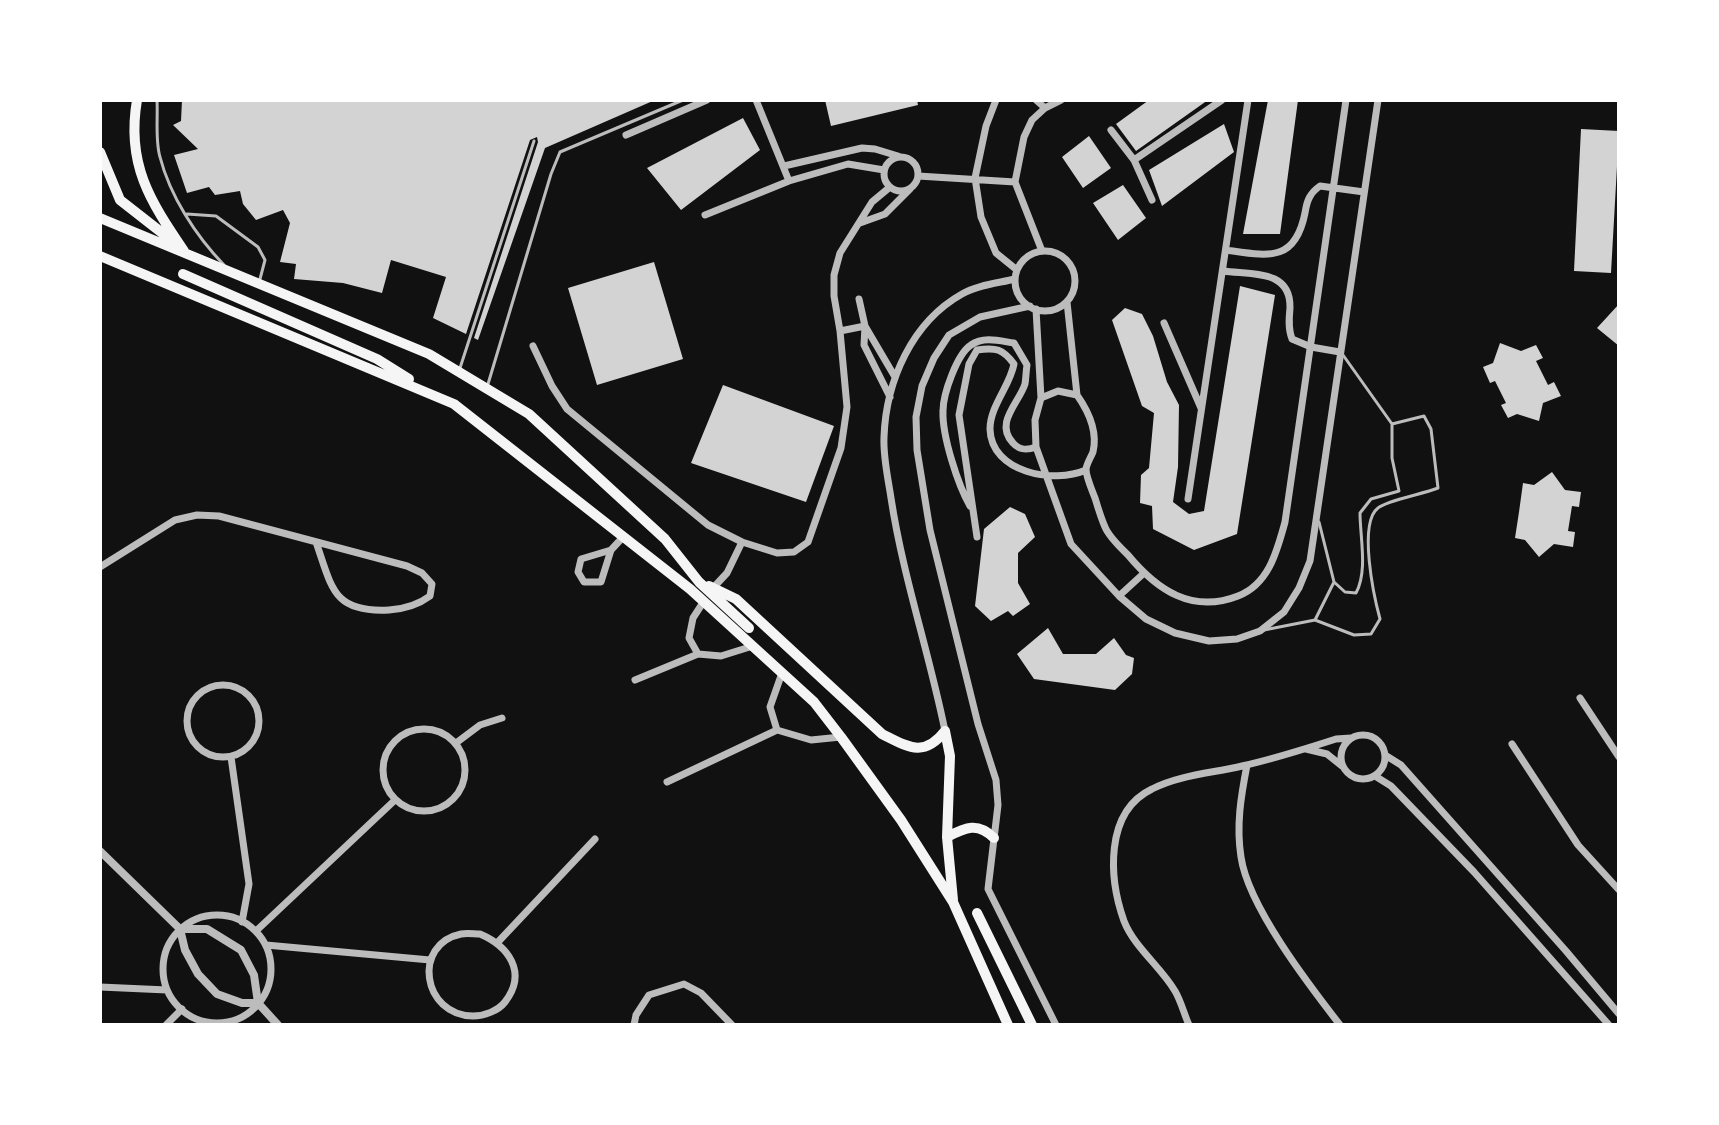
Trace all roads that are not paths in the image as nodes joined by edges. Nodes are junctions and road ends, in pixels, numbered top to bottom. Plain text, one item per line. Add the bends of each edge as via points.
1 (137, 100) edge
2 (157, 100) edge
3 (683, 100) edge
4 (707, 100) edge
5 (756, 100) edge
6 (996, 100) edge
7 (1036, 100) edge
8 (1061, 100) edge
9 (1222, 100) edge
10 (1248, 100) edge
11 (1346, 100) edge
12 (1378, 100) edge
13 (1045, 108) junction
14 (1111, 130) dead end
15 (626, 135) dead end
16 (534, 141) dead end
17 (846, 150) junction
18 (100, 152) edge
19 (898, 156) junction
20 (1134, 160) junction
21 (848, 164) junction
22 (784, 166) junction
23 (884, 170) junction
24 (975, 178) junction
25 (916, 180) junction
26 (789, 181) junction
27 (1015, 182) junction
28 (890, 187) junction
29 (1333, 187) junction
30 (1364, 192) junction
31 (1152, 200) dead end
32 (187, 214) junction
33 (705, 215) dead end
34 (100, 218) edge
35 (860, 223) junction
36 (1226, 250) junction
37 (1042, 251) junction
38 (186, 252) junction
39 (100, 256) edge
40 (229, 270) junction
41 (1017, 270) junction
42 (1223, 271) junction
43 (183, 274) dead end
44 (1015, 279) junction
45 (259, 283) junction
46 (859, 299) dead end
47 (1067, 302) junction
48 (1033, 308) junction
49 (1164, 323) dead end
50 (865, 326) junction
51 (840, 331) junction
52 (533, 346) dead end
53 (1311, 347) junction
54 (1340, 352) junction
55 (458, 372) junction
56 (895, 377) junction
57 (487, 389) junction
58 (435, 395) junction
59 (1077, 395) junction
60 (890, 397) junction
61 (1041, 398) junction
62 (1202, 410) junction
63 (1392, 424) junction
64 (1036, 447) junction
65 (1086, 470) junction
66 (1045, 475) junction
67 (1399, 491) junction
68 (1188, 499) dead end
69 (1402, 500) junction
70 (971, 508) junction
71 (1318, 517) junction
72 (624, 536) junction
73 (977, 537) dead end
74 (316, 542) junction
75 (742, 542) junction
76 (611, 550) junction
77 (100, 567) edge
78 (1143, 574) junction
79 (699, 582) junction
80 (1334, 582) junction
81 (713, 588) junction
82 (1119, 596) junction
83 (704, 601) junction
84 (1315, 620) junction
85 (749, 628) dead end
86 (1260, 631) junction
87 (753, 646) junction
88 (698, 654) junction
89 (782, 673) junction
90 (635, 680) dead end
91 (1580, 698) dead end
92 (502, 718) dead end
93 (777, 730) junction
94 (945, 731) junction
95 (841, 737) junction
96 (1351, 738) junction
97 (456, 743) junction
98 (1512, 744) dead end
99 (1304, 749) junction
100 (1385, 755) junction
101 (231, 757) junction
102 (1619, 757) edge
103 (1247, 765) junction
104 (1342, 766) junction
105 (1375, 776) junction
106 (667, 782) dead end
107 (395, 800) junction
108 (947, 837) junction
109 (994, 838) junction
110 (595, 839) dead end
111 (100, 851) edge
112 (1619, 890) edge
113 (953, 902) junction
114 (977, 913) dead end
115 (242, 922) junction
116 (180, 929) junction
117 (256, 931) junction
118 (498, 942) junction
119 (266, 945) junction
120 (430, 960) junction
121 (100, 987) edge
122 (167, 990) junction
123 (258, 1003) junction
124 (182, 1009) junction
125 (1619, 1014) edge
126 (204, 1022) edge
127 (166, 1025) edge
128 (278, 1025) edge
129 (634, 1025) edge
130 (732, 1025) edge
131 (1008, 1025) edge
132 (1032, 1025) edge
133 (1056, 1025) edge
134 (1189, 1025) edge
135 (1340, 1025) edge
136 (1609, 1025) edge

1 - 38 main road via 133,122 138,167 152,204
2 - 32 lane via 159,155
3 - 57 lane via 560,152
4 - 15 street
5 - 22 street
6 - 24 street
7 - 13 street
8 - 13 street
9 - 20 street
10 - 36 street
11 - 29 street
12 - 30 street
13 - 27 street via 1024,137
14 - 20 street
16 - 55 lane
17 - 19 street via 870,148
17 - 21 street
17 - 22 street
18 - 38 main road via 120,200
19 - 23 street
19 - 25 street via 916,165
20 - 31 street
21 - 23 street
21 - 26 street
22 - 26 street
23 - 28 street
24 - 25 street
24 - 27 street
24 - 41 street via 981,217 996,253
25 - 28 street via 907,190
25 - 35 street via 885,214
26 - 33 street
27 - 37 street
28 - 35 street via 872,202
29 - 30 street
29 - 36 street via 1313,191 1301,232 1283,251
29 - 53 street
30 - 54 street
32 - 40 lane via 201,240
32 - 45 lane via 216,216 258,247 265,260
34 - 38 main road
35 - 51 street via 840,253 834,275
36 - 42 street
37 - 41 street via 1027,257
37 - 47 street via 1061,255 1074,270 1074,290
38 - 40 main road
39 - 58 main road
40 - 45 main road
41 - 44 street
42 - 53 street via 1283,282 1290,295 1292,339
42 - 62 street
43 - 58 main road via 377,359
44 - 48 street via 1019,295
44 - 56 street via 965,292 929,317
45 - 55 main road via 429,354
46 - 50 street
47 - 48 street via 1053,310
47 - 59 street
48 - 61 street
48 - 109 street via 980,317 949,335 922,386 916,417 930,530 996,780
49 - 62 street
50 - 51 street
50 - 56 street
50 - 60 street via 864,345
51 - 75 street via 847,407 841,448 808,542 794,552 777,553
52 - 75 street via 567,409 694,517
53 - 54 street
53 - 78 street via 1285,522 1264,577 1246,593 1201,603 1181,599
54 - 63 lane
54 - 71 street
55 - 57 main road
56 - 60 street
57 - 79 main road via 529,414 665,539
58 - 72 main road via 464,411
59 - 61 street via 1058,391
59 - 65 street via 1094,438
60 - 94 street via 884,438 897,542
61 - 64 street
62 - 68 street
63 - 67 lane
63 - 69 lane via 1424,416 1431,429 1438,488
64 - 66 street
64 - 70 street via 1019,449 1007,432 1007,417 1024,385 1027,365 1014,343 973,343 960,356 943,411 959,487
65 - 66 street via 1066,477
65 - 78 street via 1106,530
66 - 70 street via 1021,471 999,453 990,432 992,414 1014,364 993,347 977,350 959,415
66 - 82 street via 1071,544
67 - 69 lane
67 - 80 lane via 1371,499 1360,513 1362,572 1356,593 1345,592
69 - 84 lane via 1378,507 1370,520 1380,619 1371,634 1354,635
70 - 73 street
71 - 80 lane
71 - 86 street via 1299,588 1284,612
72 - 76 street
72 - 83 main road
74 - 74 street via 422,573 432,584 430,596 398,609 365,611 348,605 332,588
74 - 77 street via 197,515 175,520
75 - 81 street
76 - 76 street via 581,559 578,572 584,582 601,582
78 - 82 street
79 - 81 main road
79 - 85 main road
80 - 84 lane
81 - 94 main road via 736,599 882,734 909,747 926,748
82 - 86 street via 1146,619 1175,633 1209,641
83 - 87 main road
83 - 88 street via 689,638
84 - 86 lane
87 - 88 street via 721,656
87 - 89 main road
88 - 90 street
89 - 93 street via 770,707
89 - 95 main road
91 - 102 street
92 - 97 street via 480,725
93 - 95 street via 811,740
93 - 106 street
94 - 108 main road via 950,756
95 - 113 main road
96 - 99 street
96 - 100 street via 1373,737
96 - 104 street via 1344,746
97 - 107 street via 465,772 452,800 424,812
97 - 107 street via 426,728 395,739 382,770 385,787
98 - 112 street via 1578,845
99 - 103 street
99 - 104 street via 1327,754
100 - 105 street
100 - 125 street via 1401,765
101 - 101 street via 247,748 257,732 258,712 249,696 233,686 214,685 198,694 188,710 187,729 196,746 212,756
101 - 115 street via 249,884
103 - 134 street via 1150,790 1119,825 1113,847 1125,923 1175,991
103 - 135 street via 1238,817 1241,859 1253,894 1305,981
104 - 105 street via 1363,780
105 - 136 street via 1474,872
107 - 117 street
108 - 109 main road via 972,826
108 - 113 main road
109 - 133 street via 988,889
110 - 118 street
111 - 116 street
113 - 131 main road
114 - 132 main road
115 - 116 street via 202,918
115 - 117 street
116 - 122 street via 164,954
116 - 123 street via 198,974 217,994
116 - 123 street via 207,929 241,950 254,975
117 - 119 street
118 - 120 street via 480,934 459,935 442,944
118 - 120 street via 513,961 515,984 504,1004 484,1016 460,1015 439,1003 428,983
119 - 120 street
119 - 123 street via 272,973
121 - 122 street
122 - 124 street
123 - 126 street via 237,1018
123 - 128 street
124 - 126 street
124 - 127 street
129 - 130 street via 649,995 684,984 701,993

